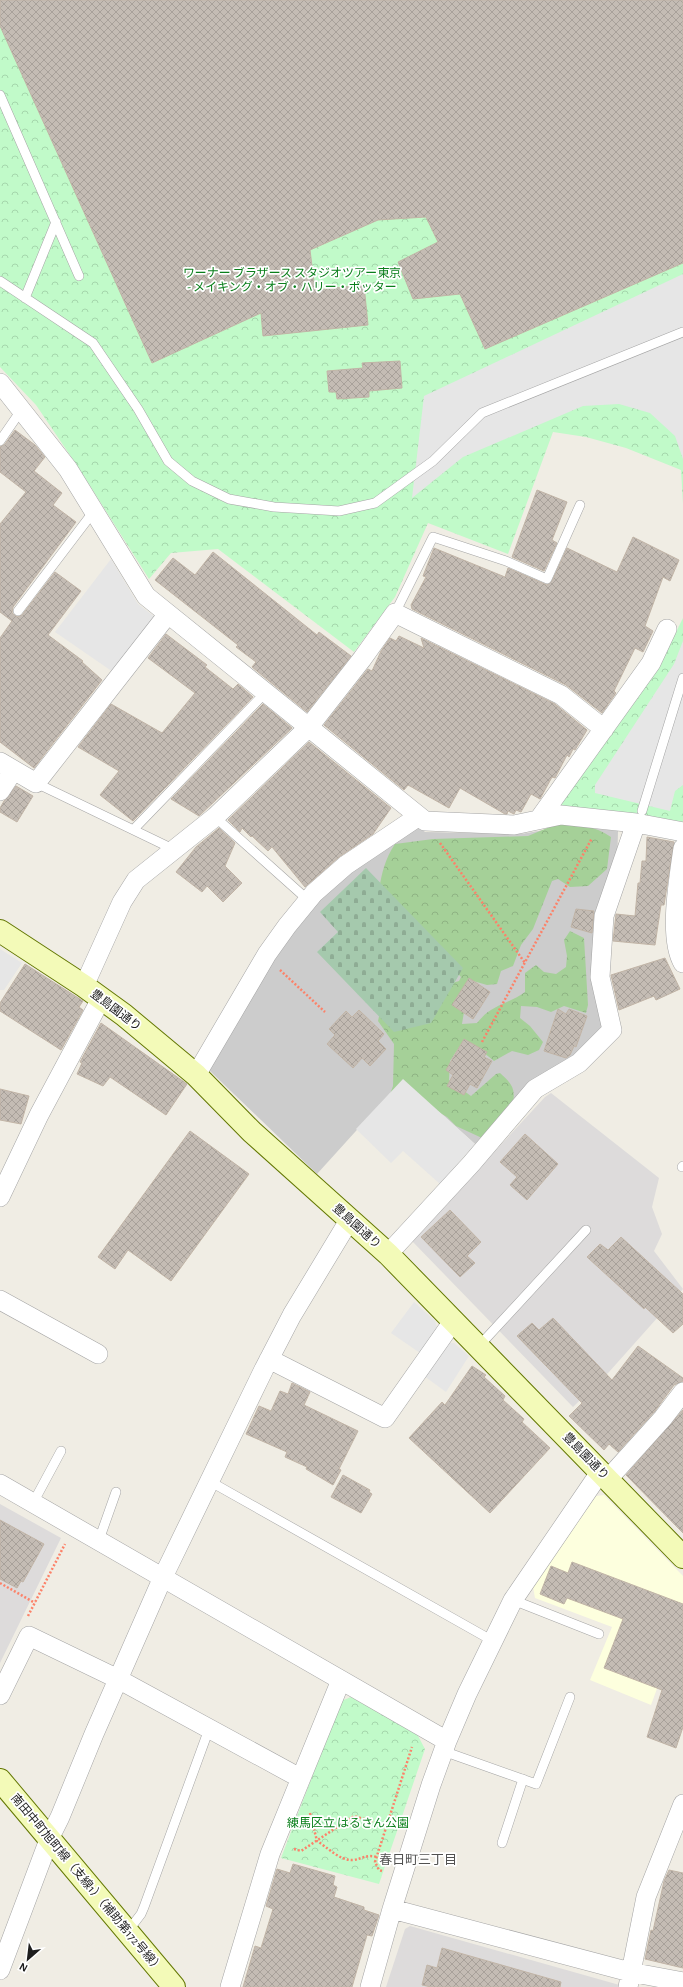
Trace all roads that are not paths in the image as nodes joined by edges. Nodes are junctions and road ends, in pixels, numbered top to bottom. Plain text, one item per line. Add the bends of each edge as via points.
1 (0, 95) edge
2 (56, 222) junction
3 (79, 276) dead end
4 (0, 281) edge
5 (25, 298) junction
6 (683, 332) edge
7 (0, 383) edge
8 (22, 409) junction
9 (0, 440) edge
10 (580, 505) dead end
11 (94, 511) junction
12 (18, 611) dead end
13 (395, 613) junction
14 (168, 614) junction
15 (667, 629) dead end
16 (683, 678) edge
17 (265, 693) junction
18 (308, 728) junction
19 (604, 729) junction
20 (7, 767) edge
21 (36, 783) junction
22 (0, 791) edge
23 (215, 817) junction
24 (639, 817) junction
25 (422, 819) junction
26 (539, 819) junction
27 (134, 829) junction
28 (683, 832) edge
29 (683, 848) edge
30 (175, 850) junction
31 (308, 900) junction
32 (0, 931) edge
33 (683, 963) edge
34 (93, 993) junction
35 (196, 1075) junction
36 (0, 1197) edge
37 (350, 1219) junction
38 (586, 1230) dead end
39 (388, 1254) junction
40 (0, 1300) edge
41 (454, 1320) junction
42 (479, 1346) junction
43 (98, 1354) dead end
44 (269, 1359) junction
45 (683, 1392) edge
46 (61, 1451) dead end
47 (604, 1475) junction
48 (211, 1482) junction
49 (0, 1484) edge
50 (116, 1492) dead end
51 (33, 1503) junction
52 (99, 1540) junction
53 (683, 1557) edge
54 (163, 1577) junction
55 (513, 1600) junction
56 (600, 1634) dead end
57 (493, 1641) junction
58 (118, 1679) junction
59 (341, 1680) junction
60 (0, 1695) edge
61 (570, 1697) dead end
62 (209, 1729) junction
63 (445, 1746) junction
64 (300, 1778) junction
65 (523, 1779) junction
66 (0, 1780) edge
67 (683, 1804) edge
68 (50, 1837) junction
69 (502, 1843) dead end
70 (392, 1909) junction
71 (128, 1931) junction
72 (6, 1936) edge
73 (0, 1970) edge
74 (629, 1980) edge
75 (683, 1982) edge
76 (174, 1987) edge
77 (230, 1987) edge
78 (370, 1987) edge

1 - 2 lane
2 - 3 lane
2 - 5 lane
4 - 5 lane
5 - 6 lane via 93,343 138,409 168,461 192,481 229,499 274,507 339,511 375,503 433,462 482,413
7 - 8 street
8 - 9 lane
8 - 11 street via 68,469
10 - 13 lane via 547,579 506,561 433,537
11 - 12 lane
11 - 14 street via 146,596
13 - 18 street
13 - 19 street via 561,695
14 - 17 street
14 - 21 street
15 - 19 street via 651,663
16 - 24 lane
17 - 18 street
17 - 27 lane
18 - 23 street
18 - 25 street
19 - 26 street
20 - 21 street
20 - 22 street
21 - 27 lane via 99,815
23 - 30 street
23 - 31 lane
24 - 26 street via 602,820 561,814
24 - 28 street
24 - 39 street via 604,916 600,977 612,1030 579,1063 535,1089 471,1164
25 - 26 street via 514,825
25 - 31 street via 346,865
27 - 30 lane
29 - 33 street via 677,888 676,939
30 - 34 street via 136,880 122,902
31 - 35 street via 267,954
32 - 34 street, 豊島園通り
34 - 35 street, 豊島園通り via 124,1015
34 - 36 street
35 - 37 street, 豊島園通り via 252,1132
37 - 39 street, 豊島園通り
37 - 44 street via 292,1315
38 - 42 lane
39 - 41 street, 豊島園通り
40 - 43 street
41 - 42 street, 豊島園通り
41 - 44 street via 384,1418
42 - 47 street, 豊島園通り
44 - 48 street
45 - 47 street via 663,1418
46 - 51 lane
47 - 53 street, 豊島園通り
47 - 55 street
48 - 54 street
48 - 57 lane
49 - 51 street
50 - 52 lane
51 - 52 street
52 - 54 street
54 - 58 street
54 - 59 street
55 - 56 lane
55 - 57 street
57 - 63 street
58 - 60 street via 29,1636
58 - 62 street
58 - 68 street
59 - 63 street
59 - 64 street
61 - 65 lane via 536,1784
62 - 64 street
62 - 71 lane via 144,1907
63 - 65 lane
63 - 70 street
64 - 77 street via 270,1854
65 - 69 lane
66 - 68 street, 南田中町旭町線（支線1）（補助第172号線）
67 - 74 street via 646,1897
68 - 71 street, 南田中町旭町線（支線1）（補助第172号線）
68 - 72 street
70 - 74 street
70 - 78 street
71 - 76 street, 南田中町旭町線（支線1）（補助第172号線）
72 - 73 street
74 - 75 street

